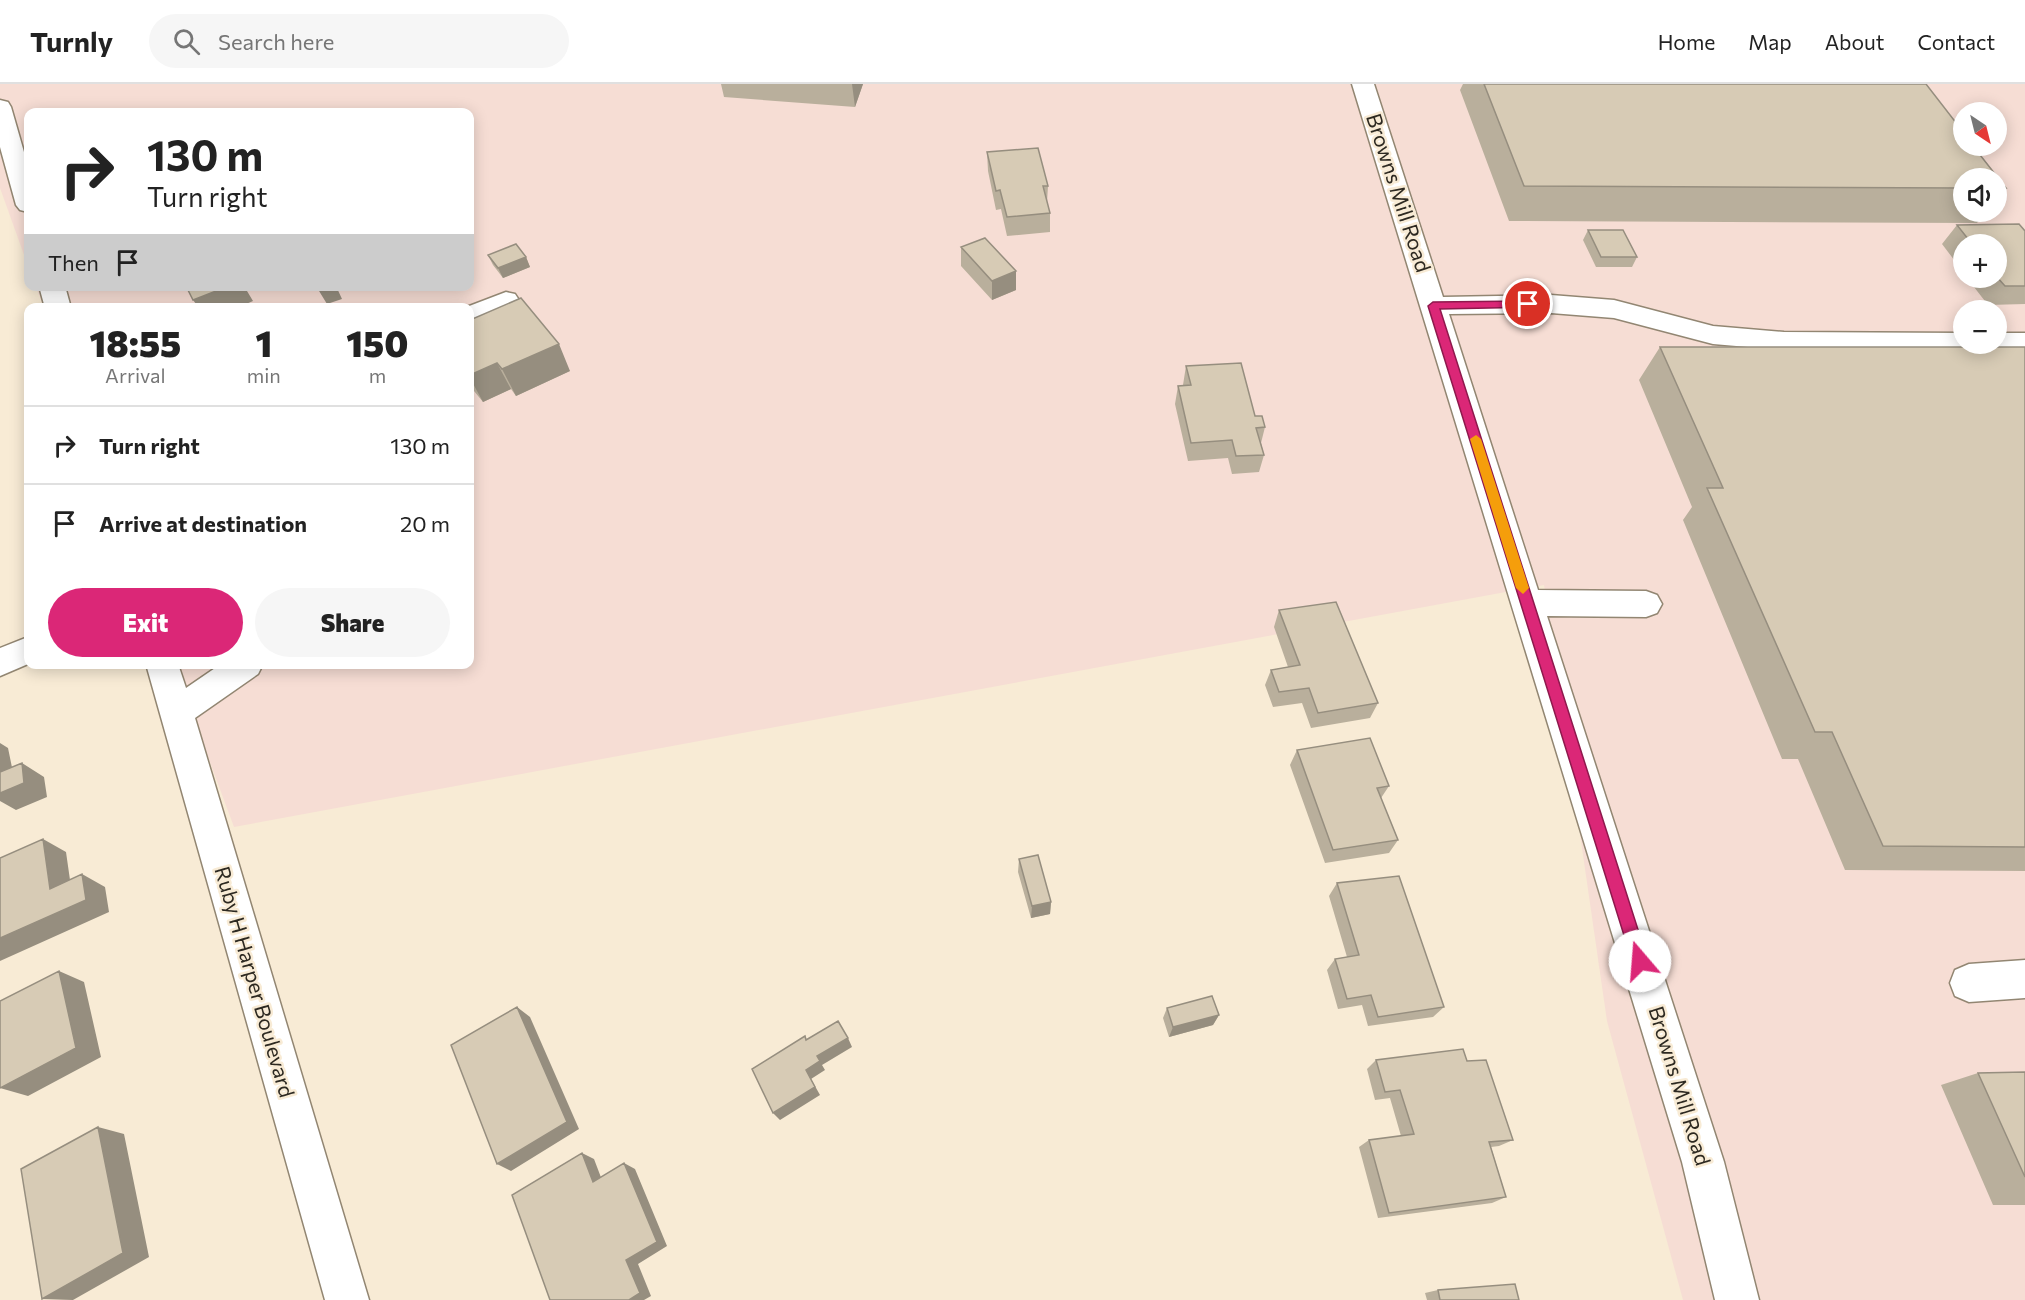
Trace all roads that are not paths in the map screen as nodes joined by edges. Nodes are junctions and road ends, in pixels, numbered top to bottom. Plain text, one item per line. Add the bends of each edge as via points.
1 (1363, 84) edge
2 (0, 107) edge
3 (24, 191) edge
4 (506, 300) dead end
5 (1433, 306) junction
6 (474, 313) edge
7 (1953, 342) edge
8 (2007, 342) edge
9 (2025, 342) edge
10 (1527, 603) junction
11 (1646, 604) dead end
12 (24, 652) edge
13 (0, 662) edge
14 (163, 669) edge
15 (240, 669) edge
16 (176, 712) junction
17 (2025, 979) edge
18 (1969, 983) dead end
19 (347, 1300) edge
20 (1737, 1300) edge

1 - 5 street, Browns Mill Road
2 - 3 street
4 - 6 street
5 - 7 street via 1551,304 1614,309 1713,334 1784,341
5 - 10 street, Browns Mill Road
8 - 9 street
10 - 11 street
10 - 20 street, Browns Mill Road via 1703,1162
12 - 13 street
14 - 16 street, Ruby H Harper Boulevard
15 - 16 street
16 - 19 street, Ruby H Harper Boulevard
17 - 18 street

